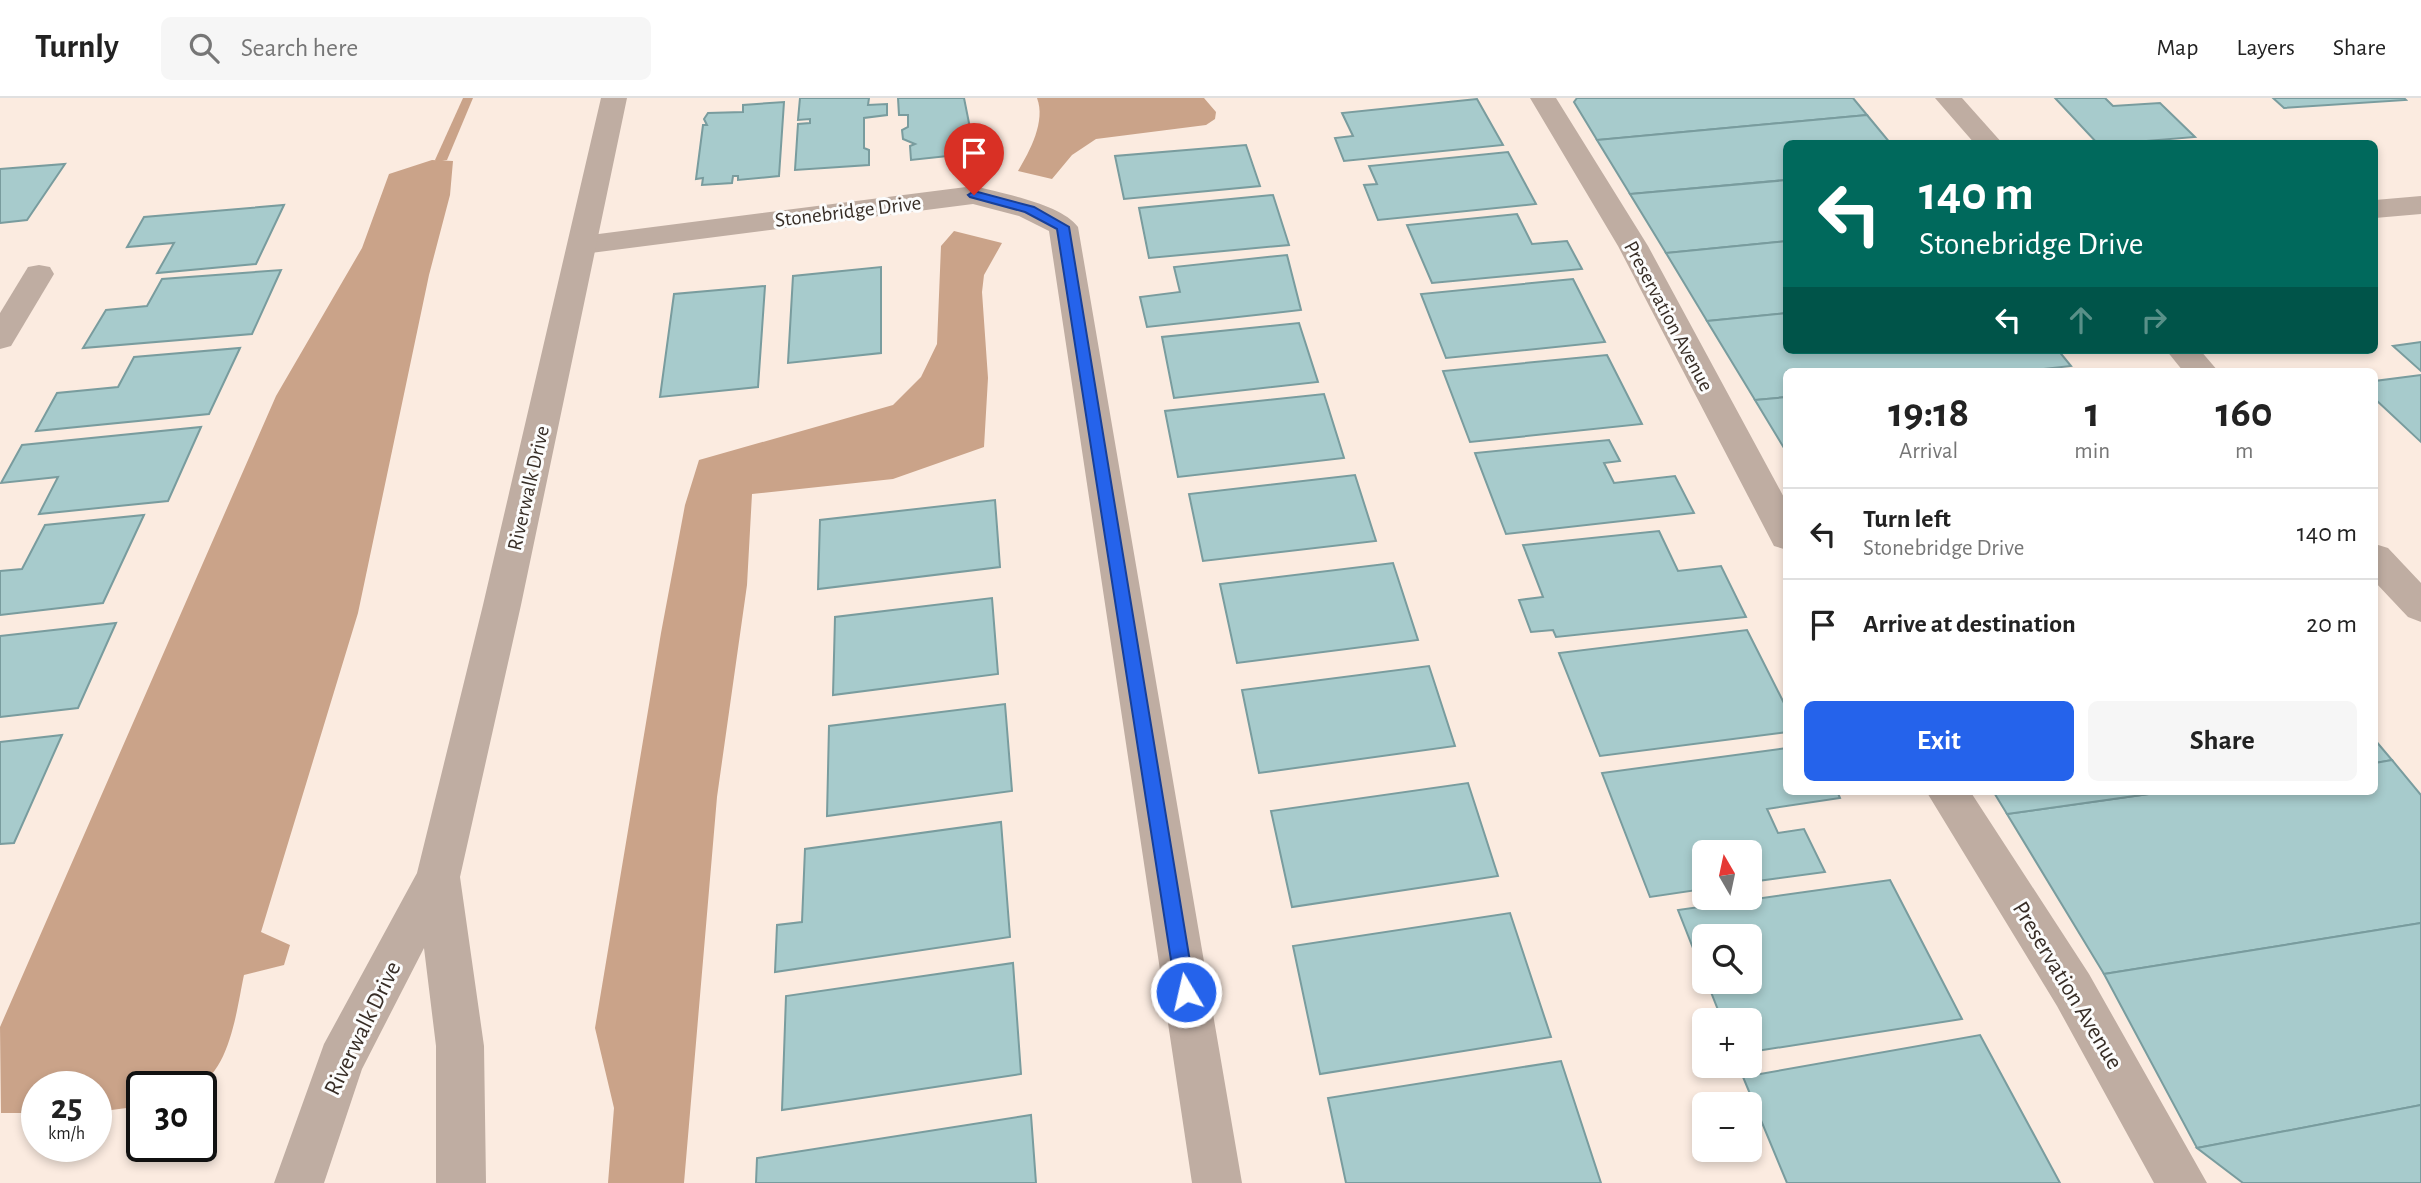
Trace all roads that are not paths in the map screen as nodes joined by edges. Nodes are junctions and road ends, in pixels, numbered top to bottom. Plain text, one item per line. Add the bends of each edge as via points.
1 (614, 98) edge
2 (1543, 98) edge
3 (1948, 98) edge
4 (1986, 140) edge
5 (2421, 205) edge
6 (2378, 209) edge
7 (583, 245) junction
8 (0, 277) edge
9 (0, 339) edge
10 (2186, 354) edge
11 (2199, 368) edge
12 (1783, 529) edge
13 (2378, 561) edge
14 (2421, 607) edge
15 (1951, 795) edge
16 (438, 877) junction
17 (299, 1183) edge
18 (461, 1183) edge
19 (1216, 1183) edge
20 (2182, 1183) edge

1 - 7 street, Riverwalk Drive
2 - 12 street, Preservation Avenue via 1633,246
3 - 4 street
5 - 6 street
7 - 16 street, Riverwalk Drive
7 - 19 street, Stonebridge Drive via 974,195 1029,209 1063,227
8 - 9 street via 39,274
10 - 11 street
13 - 14 street
15 - 20 street, Preservation Avenue via 2073,990
16 - 17 street, Riverwalk Drive via 341,1061
16 - 18 street, Riverwalk Drive via 460,1045

